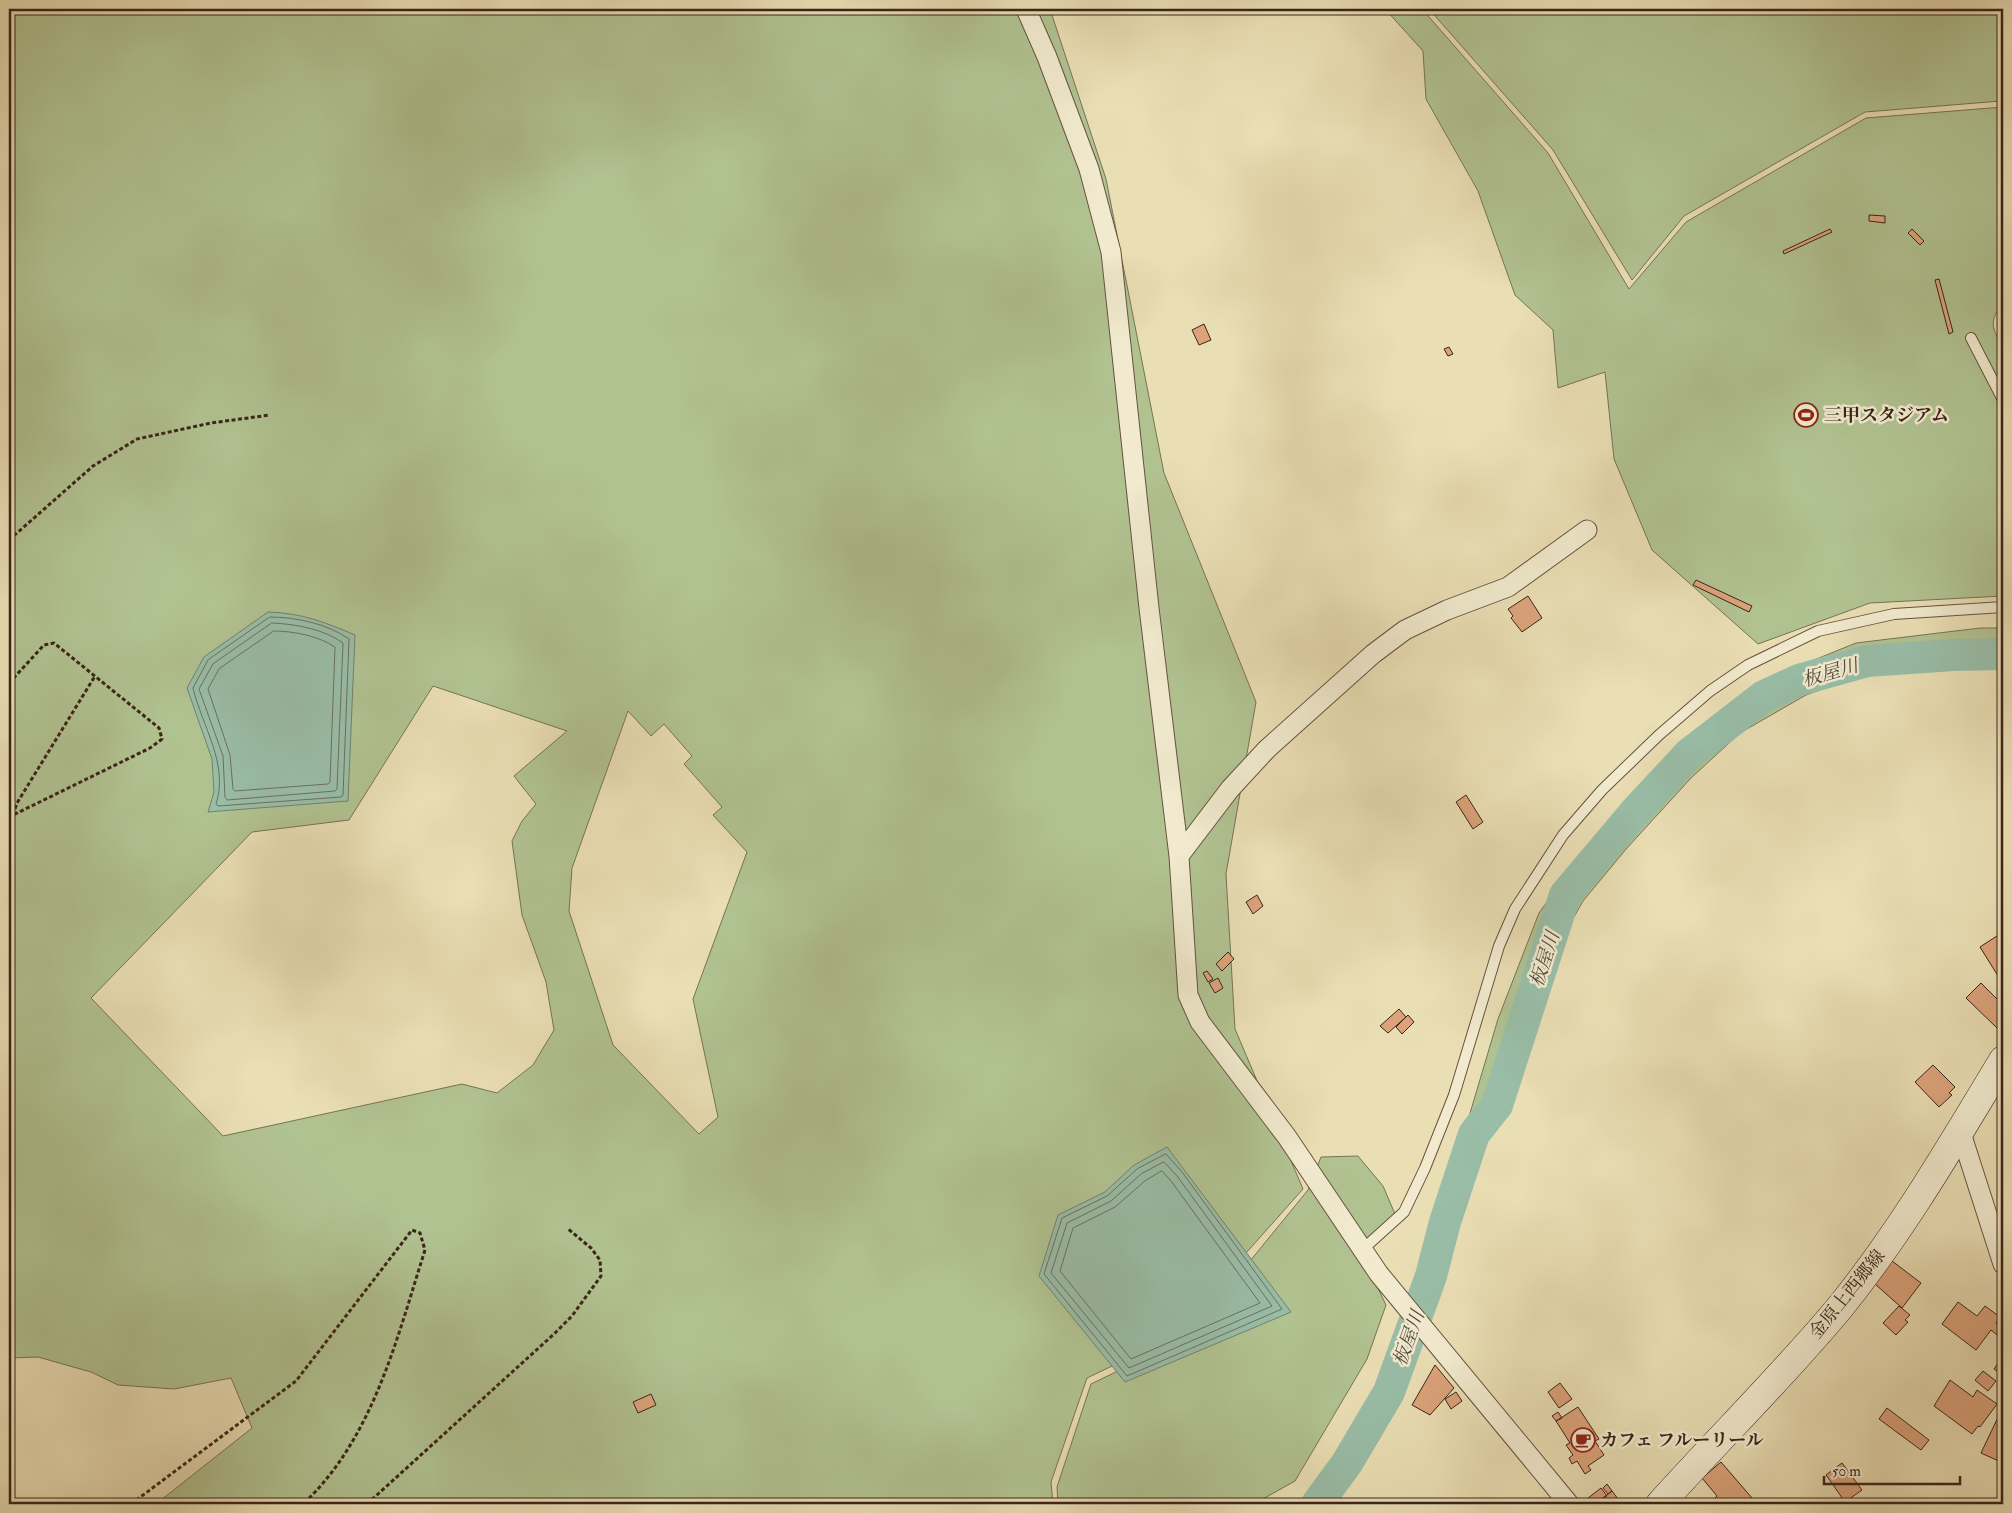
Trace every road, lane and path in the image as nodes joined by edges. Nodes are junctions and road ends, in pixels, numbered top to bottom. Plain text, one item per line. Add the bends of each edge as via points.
1 (1026, 9) edge
2 (1971, 338) dead end
3 (2003, 400) edge
4 (270, 415) dead end
5 (1587, 530) dead end
6 (9, 540) edge
7 (2003, 607) edge
8 (94, 676) junction
9 (9, 683) edge
10 (13, 815) junction
11 (9, 817) edge
12 (1179, 856) junction
13 (2003, 1060) edge
14 (1960, 1130) junction
15 (567, 1228) dead end
16 (1362, 1249) junction
17 (2003, 1264) edge
18 (131, 1504) edge
19 (303, 1504) edge
20 (367, 1504) edge
21 (1569, 1504) edge
22 (1660, 1504) edge

1 - 12 street via 1089,169 1111,252 1148,608
2 - 3 lane
4 - 6 path via 211,423 137,439 93,466
5 - 12 street via 1508,587 1405,630 1373,654 1267,749 1230,790
7 - 16 lane via 1894,614 1818,631 1748,665 1710,691 1602,790 1564,835 1515,909 1499,946 1454,1095 1425,1168 1404,1212
8 - 9 path via 54,644 44,645
8 - 10 path via 17,803
8 - 10 path via 159,728 162,739 150,748
10 - 11 path
12 - 16 street via 1188,995 1200,1022 1287,1137
13 - 14 main road, 金原上西郷線
14 - 17 street
14 - 22 main road, 金原上西郷線 via 1922,1193 1840,1306
15 - 20 path via 600,1260 601,1276 572,1316 554,1334
16 - 21 street via 1400,1300
18 - 19 path via 296,1381 412,1230 420,1233 425,1250 392,1355 367,1414 344,1455

